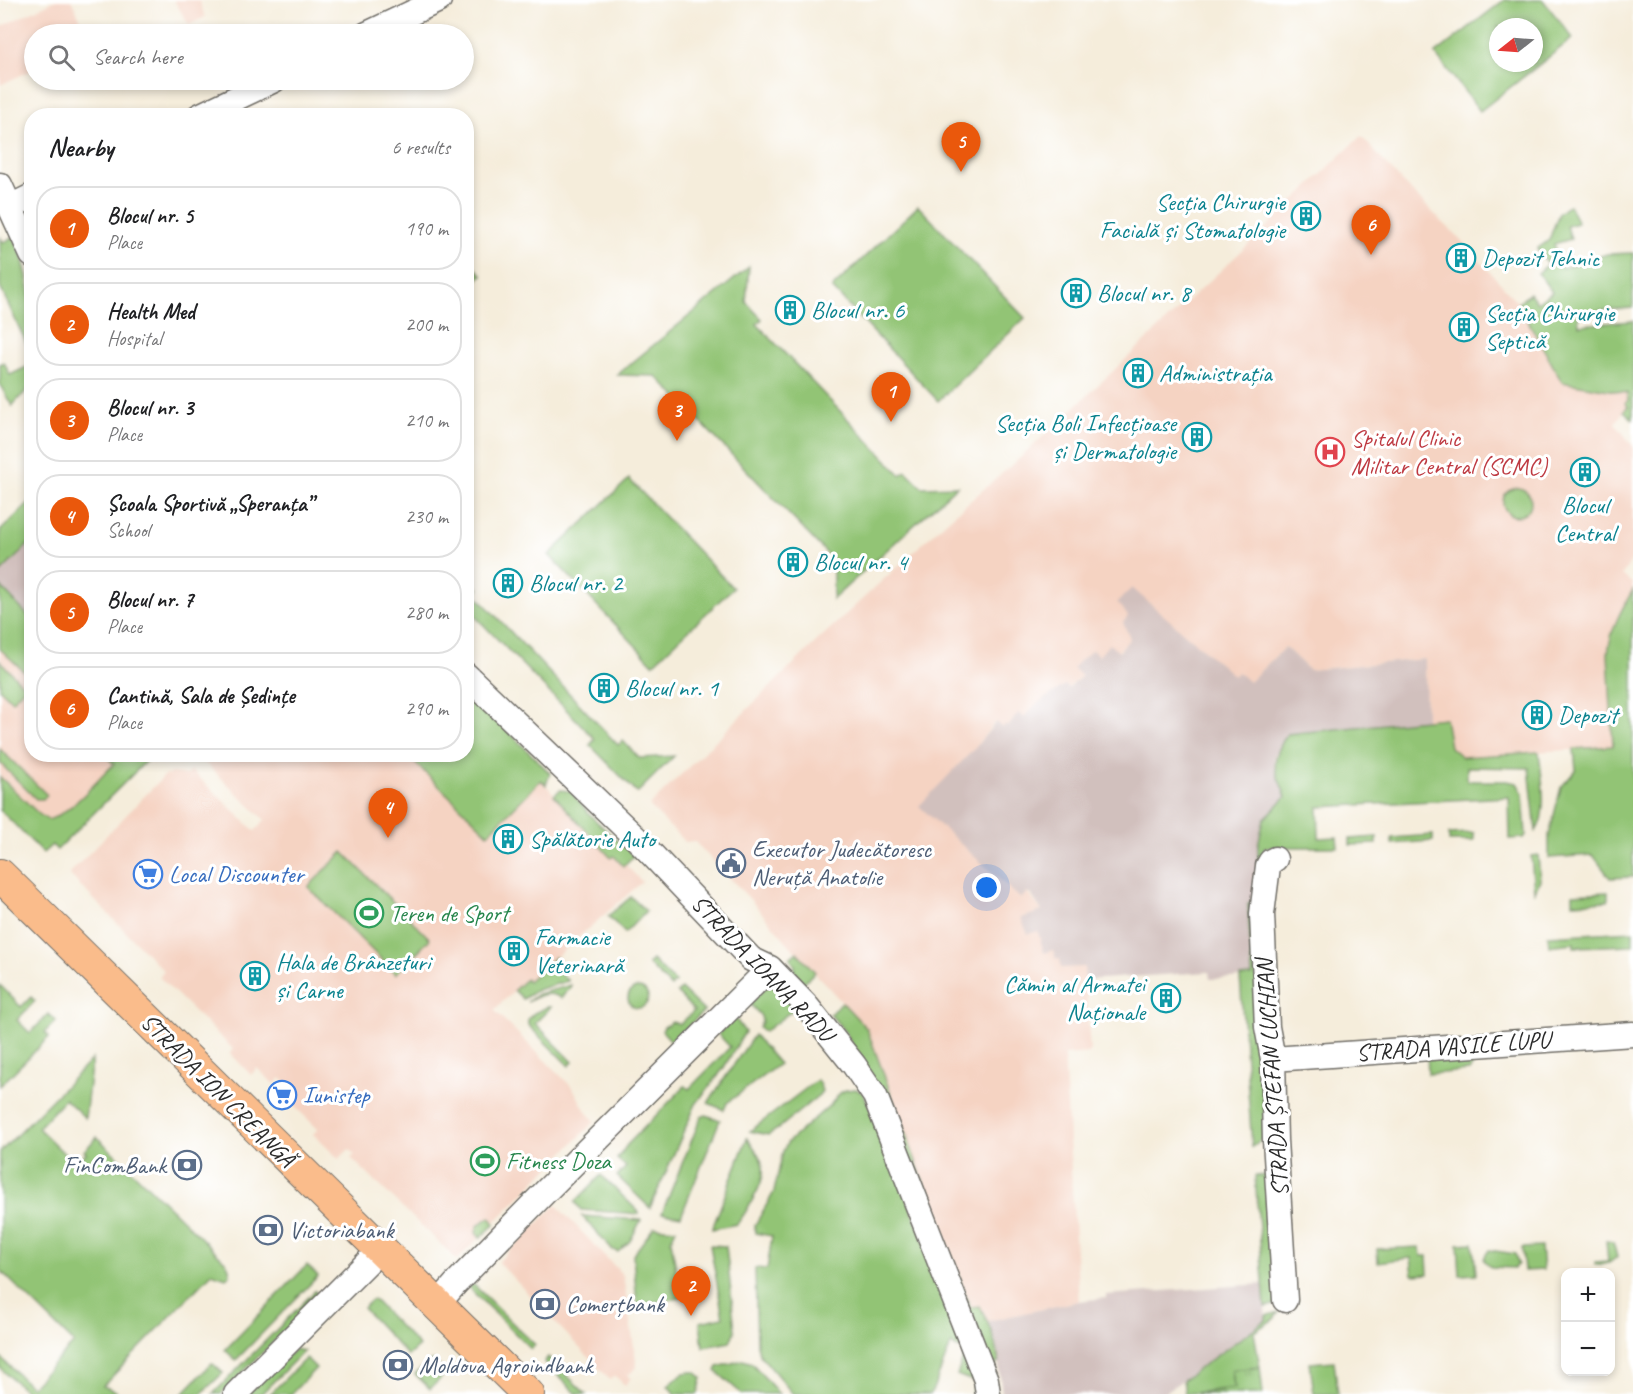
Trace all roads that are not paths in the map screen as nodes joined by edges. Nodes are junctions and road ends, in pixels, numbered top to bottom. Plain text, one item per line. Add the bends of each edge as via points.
1 (439, 0) edge
2 (388, 24) edge
3 (253, 90) edge
4 (216, 108) edge
5 (5, 196) edge
6 (24, 196) edge
7 (24, 238) edge
8 (474, 683) edge
9 (1275, 859) dead end
10 (0, 875) edge
11 (770, 968) junction
12 (1633, 1034) edge
13 (1273, 1059) junction
14 (380, 1250) junction
15 (1286, 1300) dead end
16 (437, 1305) junction
17 (236, 1394) edge
18 (528, 1394) edge
19 (988, 1394) edge

1 - 2 street
3 - 4 street
5 - 6 street
5 - 7 street
8 - 11 street, STRADA IOANA RADU via 641,843 751,959
9 - 13 street, STRADA ȘTEFAN LUCHIAN via 1268,866 1262,914 1266,1028
10 - 14 main road, STRADA ION CREANGĂ
11 - 16 street
11 - 19 street, STRADA IOANA RADU via 805,1004 875,1096 986,1380
12 - 13 street, STRADA VASILE LUPU
13 - 15 street, STRADA ȘTEFAN LUCHIAN
14 - 16 main road, STRADA ION CREANGĂ
14 - 17 street
16 - 18 main road, STRADA ION CREANGĂ

